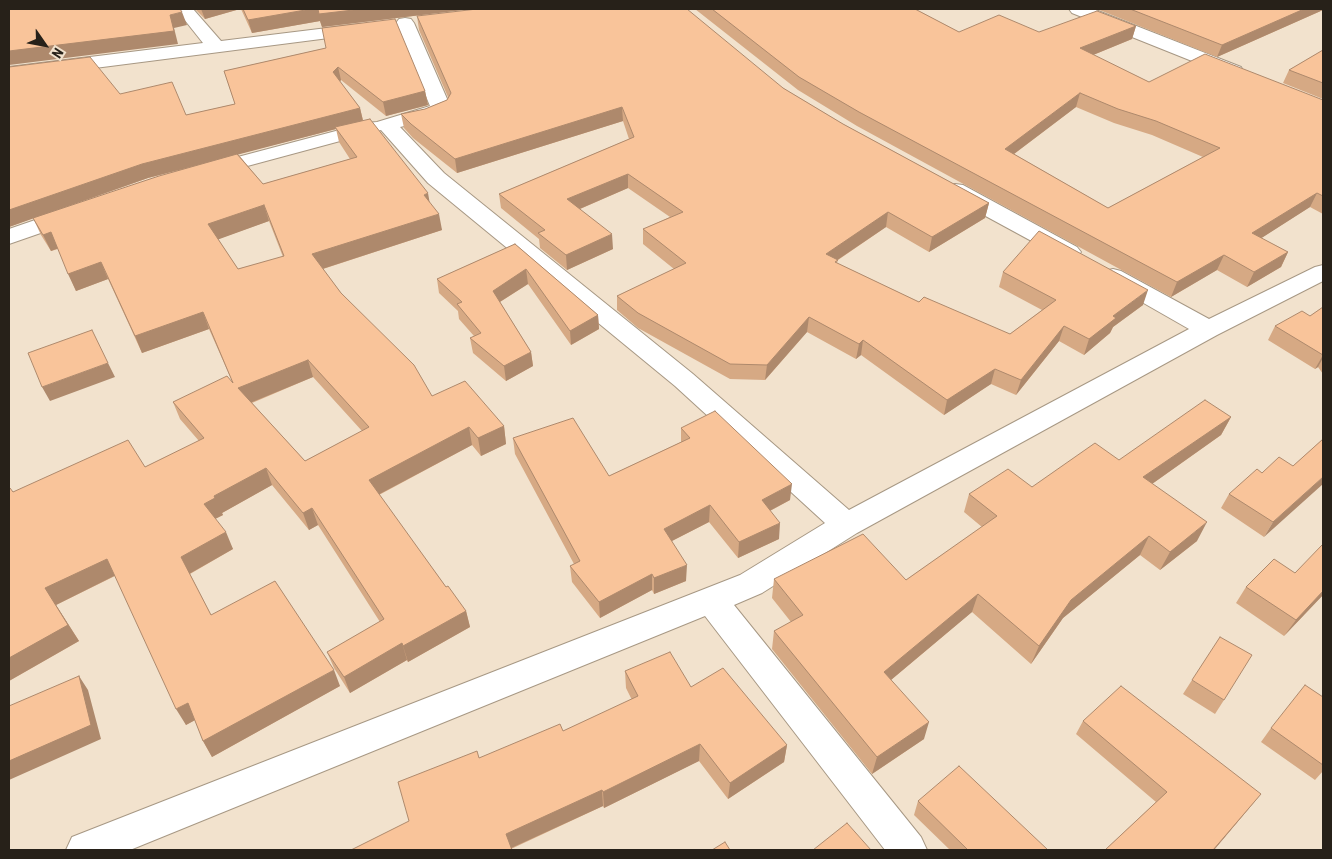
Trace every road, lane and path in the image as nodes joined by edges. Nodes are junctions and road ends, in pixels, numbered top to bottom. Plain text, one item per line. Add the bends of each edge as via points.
1 (184, 9) edge
2 (1078, 9) edge
3 (217, 48) junction
4 (9, 73) edge
5 (1251, 78) edge
6 (386, 124) junction
7 (184, 177) edge
8 (934, 179) edge
9 (92, 208) edge
10 (9, 237) edge
11 (1323, 272) edge
12 (1208, 329) junction
13 (846, 524) junction
14 (712, 601) junction
15 (85, 850) edge
16 (908, 850) edge

1 - 3 street
2 - 5 street
3 - 4 street
3 - 6 street via 397,24 441,108 420,117
6 - 7 street
6 - 13 street via 436,178 684,380
8 - 12 street
9 - 10 street
11 - 12 street
12 - 13 street
13 - 14 street via 751,584
14 - 15 street
14 - 16 street

